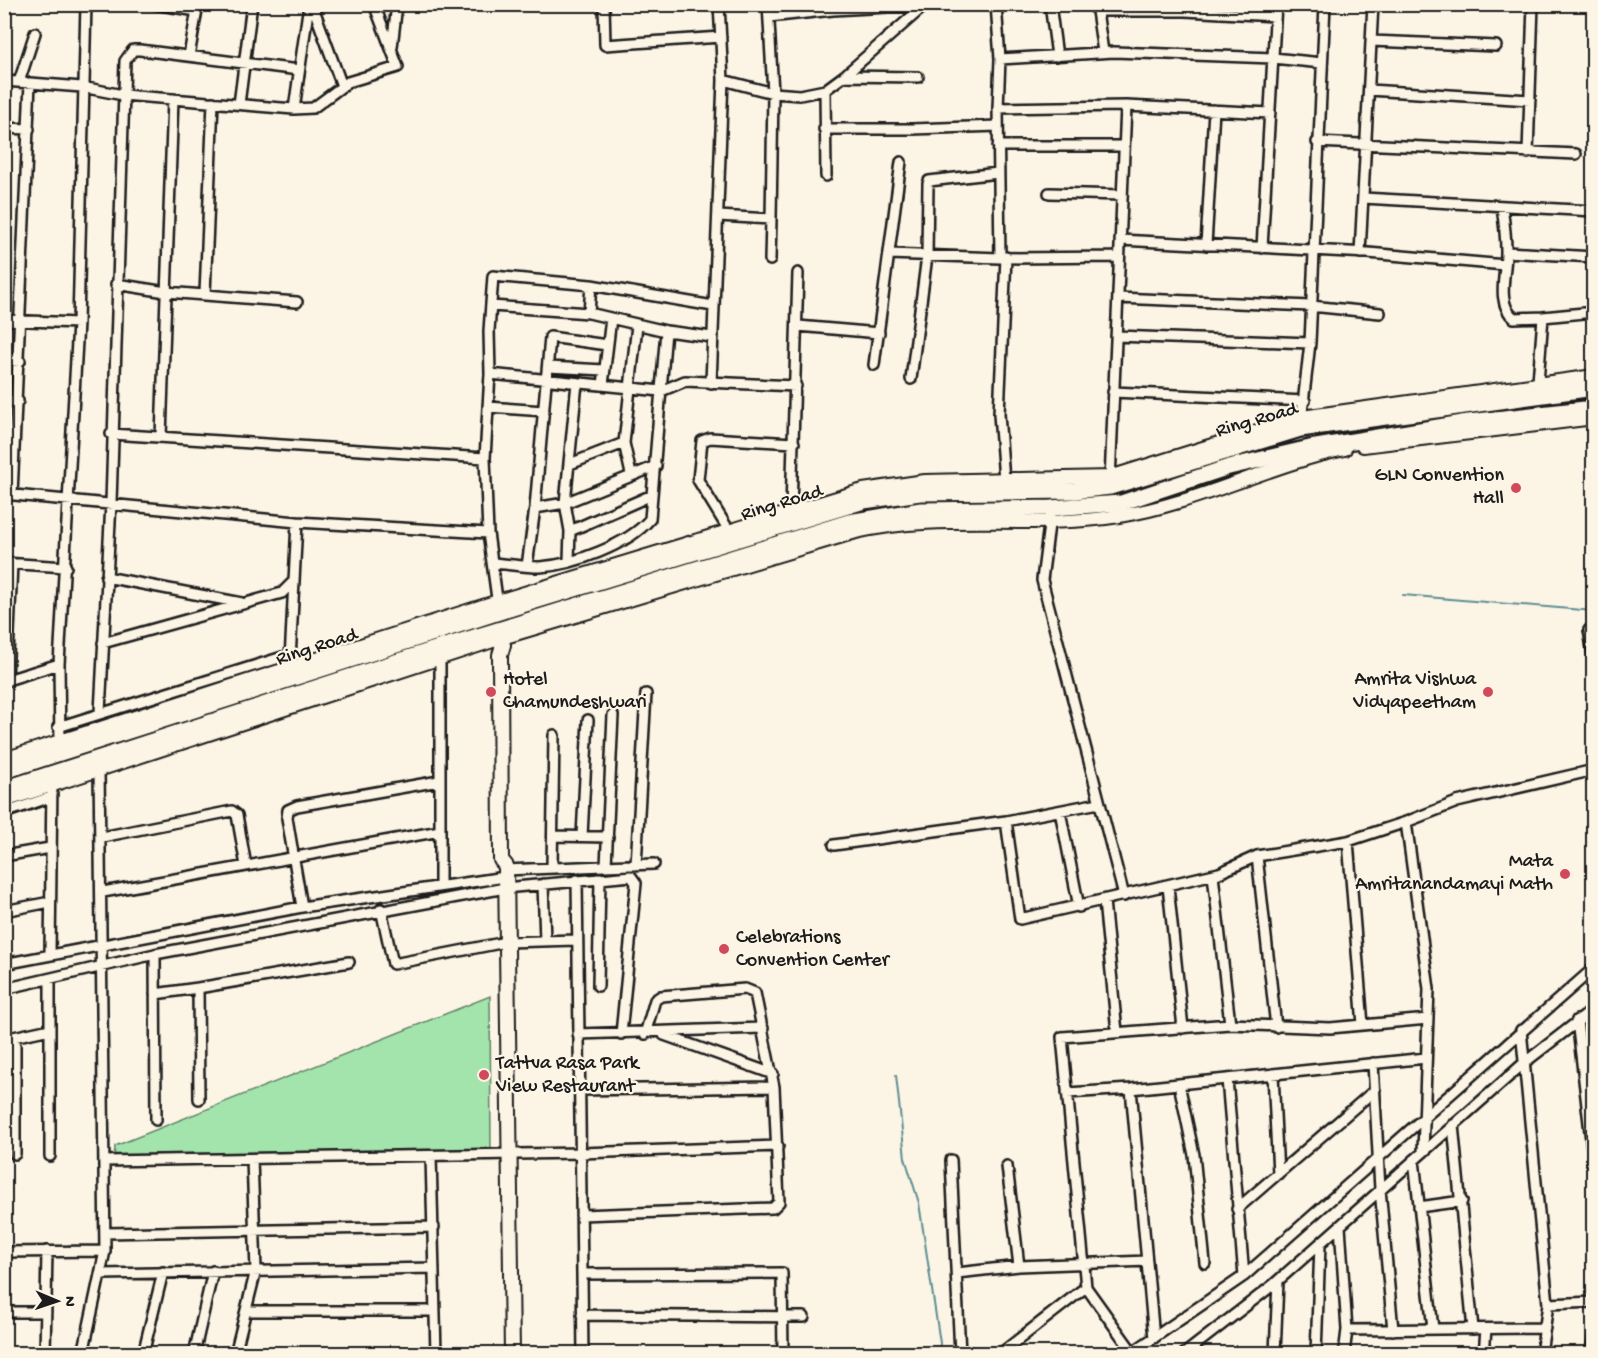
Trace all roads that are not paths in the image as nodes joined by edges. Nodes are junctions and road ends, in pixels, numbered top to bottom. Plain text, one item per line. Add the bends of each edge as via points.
1 (86, 4) edge
2 (154, 4) edge
3 (252, 4) edge
4 (310, 4) edge
5 (374, 4) edge
6 (397, 4) edge
7 (604, 4) edge
8 (719, 4) edge
9 (768, 4) edge
10 (943, 4) edge
11 (996, 4) edge
12 (1050, 4) edge
13 (1276, 4) edge
14 (1325, 4) edge
15 (1373, 4) edge
16 (1533, 4) edge
17 (891, 6) edge
18 (924, 6) edge
19 (833, 7) edge
20 (197, 8) edge
21 (1096, 8) edge
22 (1185, 8) edge
23 (1232, 9) edge
24 (1275, 16) junction
25 (769, 17) junction
26 (35, 33) dead end
27 (721, 37) junction
28 (1371, 41) junction
29 (1496, 46) dead end
30 (391, 51) junction
31 (1103, 52) junction
32 (189, 56) junction
33 (1057, 56) junction
34 (1272, 58) junction
35 (1000, 60) junction
36 (243, 63) junction
37 (1322, 63) junction
38 (299, 70) junction
39 (844, 76) junction
40 (918, 77) dead end
41 (723, 80) junction
42 (4, 81) edge
43 (19, 82) junction
44 (30, 83) junction
45 (342, 86) junction
46 (82, 87) junction
47 (825, 90) junction
48 (1368, 90) junction
49 (773, 93) junction
50 (123, 95) junction
51 (173, 99) junction
52 (1530, 100) junction
53 (213, 102) junction
54 (239, 104) junction
55 (1126, 106) junction
56 (998, 108) junction
57 (294, 109) junction
58 (1214, 110) junction
59 (1270, 113) junction
60 (998, 126) junction
61 (4, 128) edge
62 (29, 129) junction
63 (824, 129) junction
64 (1317, 142) junction
65 (1365, 145) junction
66 (998, 146) junction
67 (1124, 147) junction
68 (1528, 153) junction
69 (1576, 154) dead end
70 (901, 162) dead end
71 (998, 173) junction
72 (826, 176) dead end
73 (1049, 193) dead end
74 (1122, 195) junction
75 (1363, 198) junction
76 (1502, 207) junction
77 (1593, 211) edge
78 (718, 216) junction
79 (771, 219) junction
80 (1120, 240) junction
81 (1206, 245) junction
82 (1262, 248) junction
83 (1312, 250) junction
84 (1506, 252) junction
85 (1360, 253) junction
86 (889, 254) junction
87 (927, 256) junction
88 (1119, 257) junction
89 (1593, 257) edge
90 (1003, 258) junction
91 (770, 260) dead end
92 (1505, 266) junction
93 (798, 273) dead end
94 (116, 284) junction
95 (591, 285) junction
96 (166, 292) junction
97 (205, 294) junction
98 (1118, 298) junction
99 (297, 302) dead end
100 (491, 306) junction
101 (713, 306) junction
102 (1311, 306) junction
103 (1593, 312) edge
104 (589, 313) junction
105 (1380, 313) dead end
106 (1543, 317) junction
107 (611, 318) junction
108 (4, 320) edge
109 (21, 320) junction
110 (78, 323) junction
111 (637, 325) junction
112 (798, 326) junction
113 (666, 331) junction
114 (879, 333) junction
115 (1116, 336) junction
116 (712, 337) junction
117 (1310, 343) junction
118 (607, 345) junction
119 (4, 360) edge
120 (20, 361) junction
121 (874, 365) dead end
122 (548, 367) junction
123 (604, 370) junction
124 (490, 374) junction
125 (1593, 376) edge
126 (548, 379) junction
127 (911, 380) dead end
128 (1538, 382) junction
129 (577, 383) junction
130 (711, 383) junction
131 (603, 385) junction
132 (796, 386) junction
133 (1593, 388) edge
134 (630, 389) junction
135 (661, 391) junction
136 (1113, 392) junction
137 (4, 400) edge
138 (18, 401) junction
139 (1305, 401) junction
140 (488, 407) junction
141 (1593, 408) edge
142 (544, 411) junction
143 (1543, 418) junction
144 (1593, 418) edge
145 (1301, 423) junction
146 (111, 434) junction
147 (161, 437) junction
148 (4, 441) edge
149 (16, 442) junction
150 (624, 443) junction
151 (794, 444) junction
152 (485, 458) junction
153 (570, 464) junction
154 (656, 466) junction
155 (631, 474) junction
156 (1004, 480) junction
157 (1110, 482) junction
158 (8, 494) edge
159 (652, 495) junction
160 (69, 499) junction
161 (111, 503) junction
162 (565, 503) junction
163 (535, 508) junction
164 (791, 510) junction
165 (1050, 514) junction
166 (297, 522) junction
167 (728, 530) junction
168 (570, 531) junction
169 (488, 533) junction
170 (569, 560) junction
171 (8, 563) edge
172 (493, 563) junction
173 (527, 566) junction
174 (66, 567) junction
175 (106, 577) junction
176 (292, 583) junction
177 (244, 603) junction
178 (498, 606) junction
179 (7, 609) edge
180 (1589, 630) dead end
181 (6, 637) edge
182 (502, 637) junction
183 (103, 643) junction
184 (440, 659) junction
185 (1593, 660) edge
186 (290, 661) junction
187 (59, 663) junction
188 (6, 681) edge
189 (646, 694) dead end
190 (100, 712) junction
191 (613, 715) dead end
192 (588, 720) dead end
193 (58, 727) junction
194 (554, 735) dead end
195 (60, 748) junction
196 (4, 759) edge
197 (99, 770) junction
198 (1593, 770) edge
199 (4, 771) edge
200 (440, 781) junction
201 (54, 782) junction
202 (4, 789) edge
203 (4, 801) edge
204 (1099, 803) junction
205 (1060, 810) junction
206 (4, 813) edge
207 (1006, 820) junction
208 (1406, 822) junction
209 (440, 831) junction
210 (553, 836) junction
211 (582, 836) junction
212 (102, 837) junction
213 (608, 837) junction
214 (1348, 841) junction
215 (834, 845) dead end
216 (50, 848) junction
217 (4, 856) edge
218 (1257, 856) junction
219 (293, 858) junction
220 (654, 864) dead end
221 (636, 865) junction
222 (246, 866) junction
223 (606, 866) junction
224 (552, 868) junction
225 (505, 875) junction
226 (1213, 875) junction
227 (600, 878) junction
228 (577, 880) junction
229 (543, 884) junction
230 (440, 885) junction
231 (1168, 886) junction
232 (102, 892) junction
233 (1124, 896) junction
234 (1104, 901) junction
235 (50, 902) junction
236 (302, 907) junction
237 (1079, 907) junction
238 (381, 909) junction
239 (4, 911) edge
240 (576, 940) junction
241 (545, 941) junction
242 (506, 942) junction
243 (103, 946) junction
244 (50, 954) junction
245 (155, 954) junction
246 (349, 962) dead end
247 (4, 964) edge
248 (102, 966) junction
249 (1593, 968) edge
250 (50, 979) junction
251 (598, 986) dead end
252 (198, 988) junction
253 (4, 989) edge
254 (155, 994) junction
255 (1593, 1009) edge
256 (1428, 1019) junction
257 (1577, 1020) junction
258 (1230, 1024) junction
259 (1363, 1025) junction
260 (1276, 1027) junction
261 (762, 1028) junction
262 (1183, 1028) junction
263 (50, 1029) junction
264 (1521, 1030) junction
265 (1117, 1032) junction
266 (658, 1033) junction
267 (579, 1034) junction
268 (621, 1034) junction
269 (645, 1034) junction
270 (15, 1036) junction
271 (4, 1039) edge
272 (1426, 1058) junction
273 (1373, 1063) junction
274 (1524, 1064) junction
275 (773, 1074) junction
276 (1273, 1074) junction
277 (1227, 1079) junction
278 (1179, 1084) junction
279 (774, 1087) junction
280 (1131, 1089) junction
281 (1376, 1089) junction
282 (580, 1090) junction
283 (1067, 1093) junction
284 (199, 1099) dead end
285 (1422, 1118) junction
286 (156, 1120) dead end
287 (1453, 1125) junction
288 (778, 1146) junction
289 (1423, 1152) junction
290 (508, 1153) junction
291 (581, 1153) junction
292 (15, 1154) dead end
293 (1380, 1155) junction
294 (50, 1156) dead end
295 (431, 1156) junction
296 (252, 1160) junction
297 (951, 1160) dead end
298 (1414, 1160) junction
299 (104, 1161) junction
300 (1007, 1166) dead end
301 (1593, 1166) edge
302 (1278, 1174) junction
303 (1380, 1189) junction
304 (1462, 1201) junction
305 (1419, 1207) junction
306 (1237, 1209) junction
307 (581, 1215) junction
308 (1340, 1226) junction
309 (434, 1227) junction
310 (255, 1229) junction
311 (105, 1233) junction
312 (1320, 1245) junction
313 (47, 1251) junction
314 (105, 1251) junction
315 (4, 1252) edge
316 (1147, 1261) junction
317 (1084, 1262) junction
318 (1205, 1263) dead end
319 (1019, 1266) junction
320 (434, 1268) junction
321 (256, 1270) junction
322 (213, 1271) junction
323 (163, 1272) junction
324 (957, 1273) junction
325 (102, 1274) junction
326 (582, 1274) junction
327 (1244, 1276) junction
328 (1278, 1281) junction
329 (1086, 1287) junction
330 (1593, 1302) edge
331 (1548, 1304) junction
332 (246, 1311) junction
333 (435, 1311) junction
334 (4, 1312) edge
335 (46, 1312) junction
336 (582, 1315) junction
337 (782, 1317) junction
338 (804, 1317) dead end
339 (1545, 1328) junction
340 (1433, 1329) junction
341 (1473, 1329) junction
342 (1486, 1329) junction
343 (1347, 1330) junction
344 (1393, 1330) junction
345 (1593, 1335) edge
346 (1154, 1338) junction
347 (45, 1353) edge
348 (83, 1353) edge
349 (143, 1353) edge
350 (194, 1353) edge
351 (235, 1353) edge
352 (436, 1353) edge
353 (512, 1353) edge
354 (583, 1353) edge
355 (783, 1353) edge
356 (960, 1353) edge
357 (1000, 1353) edge
358 (1132, 1353) edge
359 (1184, 1353) edge
360 (1275, 1353) edge
361 (1316, 1353) edge
362 (1344, 1353) edge
363 (1484, 1353) edge
364 (1541, 1353) edge
365 (1591, 1353) edge

1 - 46 street
2 - 20 street
3 - 36 street
4 - 38 street
4 - 45 street
5 - 30 street
6 - 30 street
7 - 27 street via 605,45
8 - 27 street
9 - 25 street
10 - 18 street
11 - 35 street
12 - 33 street
13 - 24 street
14 - 37 street
15 - 28 street
16 - 52 street
17 - 18 street
17 - 19 street
18 - 39 street
19 - 25 street
20 - 32 street
21 - 22 street
21 - 31 street
22 - 23 street
23 - 24 street
24 - 34 street
25 - 49 street
26 - 43 street
27 - 41 street
28 - 29 street
28 - 48 street
30 - 45 street via 398,67
31 - 33 street
31 - 34 street
32 - 36 street
32 - 50 street via 133,50 125,61
33 - 35 street
34 - 37 street
34 - 59 street
35 - 56 street
36 - 38 street
36 - 54 street
37 - 64 street
38 - 57 street
39 - 40 street
39 - 47 street
41 - 49 street
41 - 78 street
42 - 43 street
43 - 44 street
44 - 46 street
44 - 62 street
45 - 57 street via 313,108
46 - 50 street
46 - 110 street
47 - 49 street via 800,95
47 - 63 street
48 - 52 street
48 - 65 street
49 - 79 street
50 - 51 street
50 - 94 street
51 - 53 street
51 - 96 street
52 - 68 street
53 - 54 street
53 - 97 street
54 - 57 street
55 - 56 street
55 - 58 street
55 - 67 street
56 - 60 street
58 - 59 street
58 - 81 street
59 - 82 street
60 - 63 street
60 - 66 street
61 - 62 street
62 - 109 street
63 - 72 street
64 - 65 street
64 - 83 street
65 - 68 street
65 - 75 street
66 - 67 street
66 - 71 street
67 - 74 street
68 - 69 street
70 - 86 street
71 - 87 street via 929,181
71 - 90 street
73 - 74 street
74 - 80 street
75 - 76 street
75 - 85 street
76 - 77 street
76 - 84 street
78 - 79 street
78 - 101 street
79 - 91 street
80 - 81 street
80 - 88 street
81 - 82 street
82 - 83 street
83 - 85 street
83 - 102 street
84 - 89 street
84 - 92 street
85 - 92 street
86 - 87 street
86 - 114 street
87 - 90 street
87 - 127 street
88 - 90 street
88 - 98 street
90 - 156 street via 999,414
92 - 106 street via 1505,309 1514,318
93 - 112 street
94 - 96 street
94 - 146 street
95 - 100 street via 493,276
95 - 101 street
95 - 104 street
96 - 97 street
96 - 147 street
97 - 99 street
98 - 102 street
98 - 115 street
100 - 104 street
100 - 124 street
101 - 116 street
102 - 105 street
102 - 117 street
103 - 106 street
104 - 107 street
106 - 128 street
107 - 111 street
107 - 118 street
108 - 109 street
109 - 110 street
109 - 120 street
110 - 160 street
111 - 113 street
111 - 134 street
112 - 114 street
112 - 132 street
113 - 116 street
113 - 135 street
114 - 121 street
115 - 117 street
115 - 136 street
116 - 130 street
117 - 139 street
118 - 122 street via 550,337
118 - 123 street
119 - 120 street
120 - 138 street
122 - 123 street
122 - 126 street
123 - 131 street
124 - 126 street
124 - 140 street
125 - 128 street
126 - 129 street
126 - 142 street
128 - 145 street
129 - 131 street
129 - 153 street
130 - 132 street
130 - 135 street via 685,381
131 - 134 street
132 - 151 street
133 - 145 highway, Ring Road
134 - 135 street
134 - 150 street
135 - 154 street
136 - 139 street
136 - 157 street
137 - 138 street
138 - 149 street
139 - 145 street
140 - 142 street
140 - 152 street
141 - 143 highway, Ring Road
142 - 163 street
143 - 144 street
143 - 165 highway, Ring Road via 1469,422 1310,448 1229,467 1121,503
145 - 157 highway, Ring Road
146 - 147 street
146 - 161 street
147 - 152 street
148 - 149 street
149 - 158 street
150 - 153 street
150 - 155 street
151 - 164 street
151 - 167 street via 710,438 702,441 698,480
152 - 169 street
153 - 162 street
154 - 155 street
154 - 159 street
155 - 162 street
156 - 157 street
156 - 164 street via 889,484
157 - 178 highway, Ring Road via 1074,490 920,493 878,498
158 - 160 street
159 - 168 street
159 - 170 street via 650,519 641,529 626,540
160 - 161 street
160 - 174 street
161 - 166 street
161 - 175 street
162 - 163 street
162 - 168 street
163 - 173 street
164 - 167 street
165 - 182 highway, Ring Road via 921,510 880,515 813,533
165 - 204 street via 1042,580
166 - 169 street
166 - 176 street
167 - 178 street
168 - 170 street
169 - 172 street
170 - 173 street
171 - 174 street
171 - 179 street
172 - 173 street
172 - 178 street
174 - 187 street
175 - 177 street
175 - 183 street
176 - 177 street via 282,593
176 - 186 street
177 - 183 street
178 - 182 main road
178 - 186 street
178 - 195 highway, Ring Road
179 - 181 street
180 - 185 street
181 - 188 street
182 - 184 street
182 - 201 highway, Ring Road
182 - 225 main road via 501,860
183 - 190 street
184 - 197 street
184 - 200 street
186 - 190 street
186 - 195 street
187 - 188 street
187 - 193 street
189 - 221 street
190 - 193 street
191 - 213 street
192 - 211 street
193 - 195 street
194 - 210 street
195 - 196 street
195 - 199 highway, Ring Road
195 - 201 street
197 - 201 street
197 - 212 street
198 - 208 street via 1457,802
200 - 209 street
200 - 219 street via 291,808 287,818
201 - 202 highway, Ring Road
201 - 203 street
201 - 206 street
201 - 216 street
204 - 205 street
204 - 233 street
205 - 207 street
205 - 237 street
207 - 215 street
207 - 237 street via 1020,919
208 - 214 street
208 - 256 street via 1429,989
209 - 219 street
209 - 230 street
210 - 211 street
210 - 224 street
211 - 213 street
212 - 222 street via 232,812 237,815
212 - 232 street
213 - 223 street
214 - 218 street
214 - 259 street
216 - 217 street
216 - 235 street
218 - 226 street
218 - 260 street
219 - 222 street
219 - 236 street
220 - 221 street
221 - 223 street
222 - 232 street
223 - 224 street
224 - 225 street
225 - 229 street
225 - 230 street
225 - 238 street
225 - 242 main road
226 - 231 street
226 - 258 street
227 - 228 street
227 - 251 street
227 - 268 street via 631,876 636,883
228 - 229 street
228 - 240 street
229 - 241 street
230 - 236 street
231 - 233 street
231 - 262 street
232 - 243 street
233 - 234 street
234 - 237 street
234 - 265 street
235 - 239 street
235 - 244 street
236 - 243 street
238 - 242 street via 393,964
238 - 245 street
240 - 241 street
240 - 267 street
241 - 242 street
242 - 290 main road
243 - 244 street
243 - 248 street
244 - 247 street
245 - 248 street
245 - 254 street
246 - 252 street
248 - 250 street
248 - 299 street
249 - 264 street
250 - 253 street
250 - 263 street
252 - 254 street
252 - 284 street
254 - 286 street
255 - 257 street
256 - 259 street
256 - 272 street
257 - 274 street
257 - 301 street
258 - 260 street
258 - 262 street
259 - 260 street via 1330,1029
261 - 266 street
261 - 269 street via 755,993 745,989 660,996
261 - 275 street
262 - 265 street
263 - 270 street
263 - 294 street
264 - 274 street
264 - 285 street
265 - 283 street via 1062,1037
266 - 269 street
266 - 275 street
267 - 268 street
267 - 282 street
268 - 269 street
270 - 271 street
270 - 292 street
272 - 273 street
272 - 285 street
273 - 276 street
273 - 281 street
274 - 287 street
274 - 331 street
275 - 279 street
276 - 277 street
276 - 302 street
277 - 278 street
277 - 306 street
278 - 280 street
278 - 318 street via 1194,1155
279 - 282 street
279 - 288 street
280 - 283 street
280 - 316 street
281 - 293 street
281 - 302 street
282 - 291 street
283 - 317 street
285 - 289 street
285 - 293 street
287 - 289 street
287 - 304 street
288 - 291 street
288 - 307 street via 779,1202 773,1208
289 - 298 street
290 - 291 street
290 - 295 street
290 - 353 main road
291 - 307 street
293 - 303 street
293 - 327 street
295 - 296 street
295 - 309 street
296 - 299 street
296 - 310 street
297 - 324 street
298 - 303 street
298 - 305 street
299 - 311 street
300 - 319 street
302 - 306 street
303 - 308 street
303 - 344 street
304 - 305 street
304 - 341 street
305 - 340 street
306 - 327 street
307 - 326 street
308 - 312 street
308 - 343 street
309 - 310 street
309 - 320 street
310 - 311 street
310 - 321 street
311 - 314 street
312 - 328 street
312 - 361 street
313 - 314 street
313 - 315 street
313 - 335 street
314 - 325 street
316 - 317 street
316 - 346 street
317 - 319 street
317 - 329 street
319 - 324 street
320 - 321 street
320 - 333 street
321 - 322 street
321 - 332 street
322 - 323 street
322 - 350 street
323 - 325 street
323 - 349 street
324 - 356 street
325 - 348 street
326 - 336 street
326 - 337 street via 782,1273
327 - 346 street
328 - 359 street
328 - 360 street
329 - 357 street
329 - 358 street
330 - 331 street
331 - 339 street
332 - 333 street
332 - 351 street
333 - 352 street
334 - 335 street
335 - 347 street
336 - 337 street
336 - 354 street
337 - 338 street
337 - 355 street
339 - 342 street
339 - 364 street
340 - 341 street
340 - 344 street
341 - 342 street
342 - 363 street
343 - 344 street
343 - 362 street
345 - 365 street
346 - 358 street

